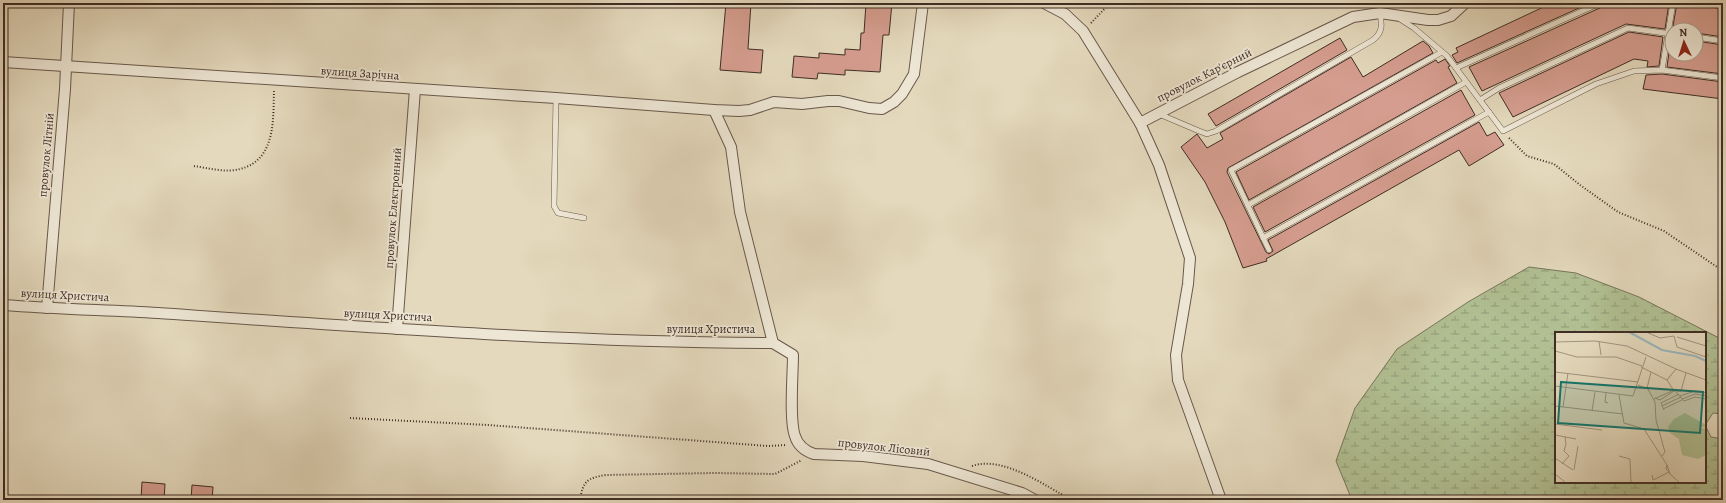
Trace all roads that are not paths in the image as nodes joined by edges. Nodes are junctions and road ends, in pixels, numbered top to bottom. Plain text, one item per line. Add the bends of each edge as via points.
1 (69, 3) edge
2 (924, 3) edge
3 (1046, 3) edge
4 (1465, 3) edge
5 (1600, 3) edge
6 (1673, 3) edge
7 (1708, 3) edge
8 (1723, 5) edge
9 (1380, 8) edge
10 (1394, 15) junction
11 (1671, 22) edge
12 (1664, 33) edge
13 (1704, 39) edge
14 (1723, 41) edge
15 (1442, 52) junction
16 (1664, 61) edge
17 (3, 62) edge
18 (66, 65) junction
19 (1456, 68) junction
20 (1662, 70) junction
21 (1723, 78) edge
22 (1466, 82) junction
23 (415, 90) junction
24 (556, 98) junction
25 (1480, 100) junction
26 (714, 110) junction
27 (1489, 112) junction
28 (1158, 113) junction
29 (1140, 123) junction
30 (1248, 205) junction
31 (584, 218) dead end
32 (1264, 238) junction
33 (1269, 250) dead end
34 (3, 305) edge
35 (47, 308) junction
36 (397, 329) junction
37 (772, 343) junction
38 (1035, 500) edge
39 (1221, 500) edge

1 - 18 street, провулок Літній
2 - 26 street, вулиця Зарічна via 914,74 894,102 882,108 828,101 802,104 774,102 750,110
3 - 29 street via 1065,14 1083,31
4 - 10 street, провулок Кар'єрний via 1452,16 1438,20
5 - 19 lane
6 - 11 lane
7 - 8 lane
9 - 10 street, провулок Кар'єрний
9 - 28 street, провулок Кар'єрний via 1353,17
9 - 28 lane via 1382,27 1379,35 1373,40 1216,131 1207,134
10 - 15 lane
12 - 25 lane via 1628,28 1499,88
13 - 14 lane
15 - 19 lane
15 - 30 lane via 1231,170
16 - 20 lane
17 - 18 street, вулиця Зарічна
18 - 23 street, вулиця Зарічна
18 - 35 street, провулок Літній
19 - 22 lane
20 - 21 lane
20 - 27 lane via 1634,71 1596,84 1503,131
22 - 25 lane
22 - 30 lane
23 - 24 street, вулиця Зарічна
23 - 36 street, провулок Електронний
24 - 26 street, вулиця Зарічна
24 - 31 lane via 554,206 558,213
25 - 27 lane
26 - 37 street via 731,146 740,212
27 - 32 lane
28 - 29 street, провулок Кар'єрний
29 - 39 street via 1159,166 1190,258 1176,355 1178,380
30 - 32 lane
32 - 33 lane
34 - 35 street, вулиця Христича
35 - 36 street, вулиця Христича
36 - 37 street, вулиця Христича via 672,342
37 - 38 street, провулок Лісовий via 794,355 794,435 808,452 928,464 1022,493

